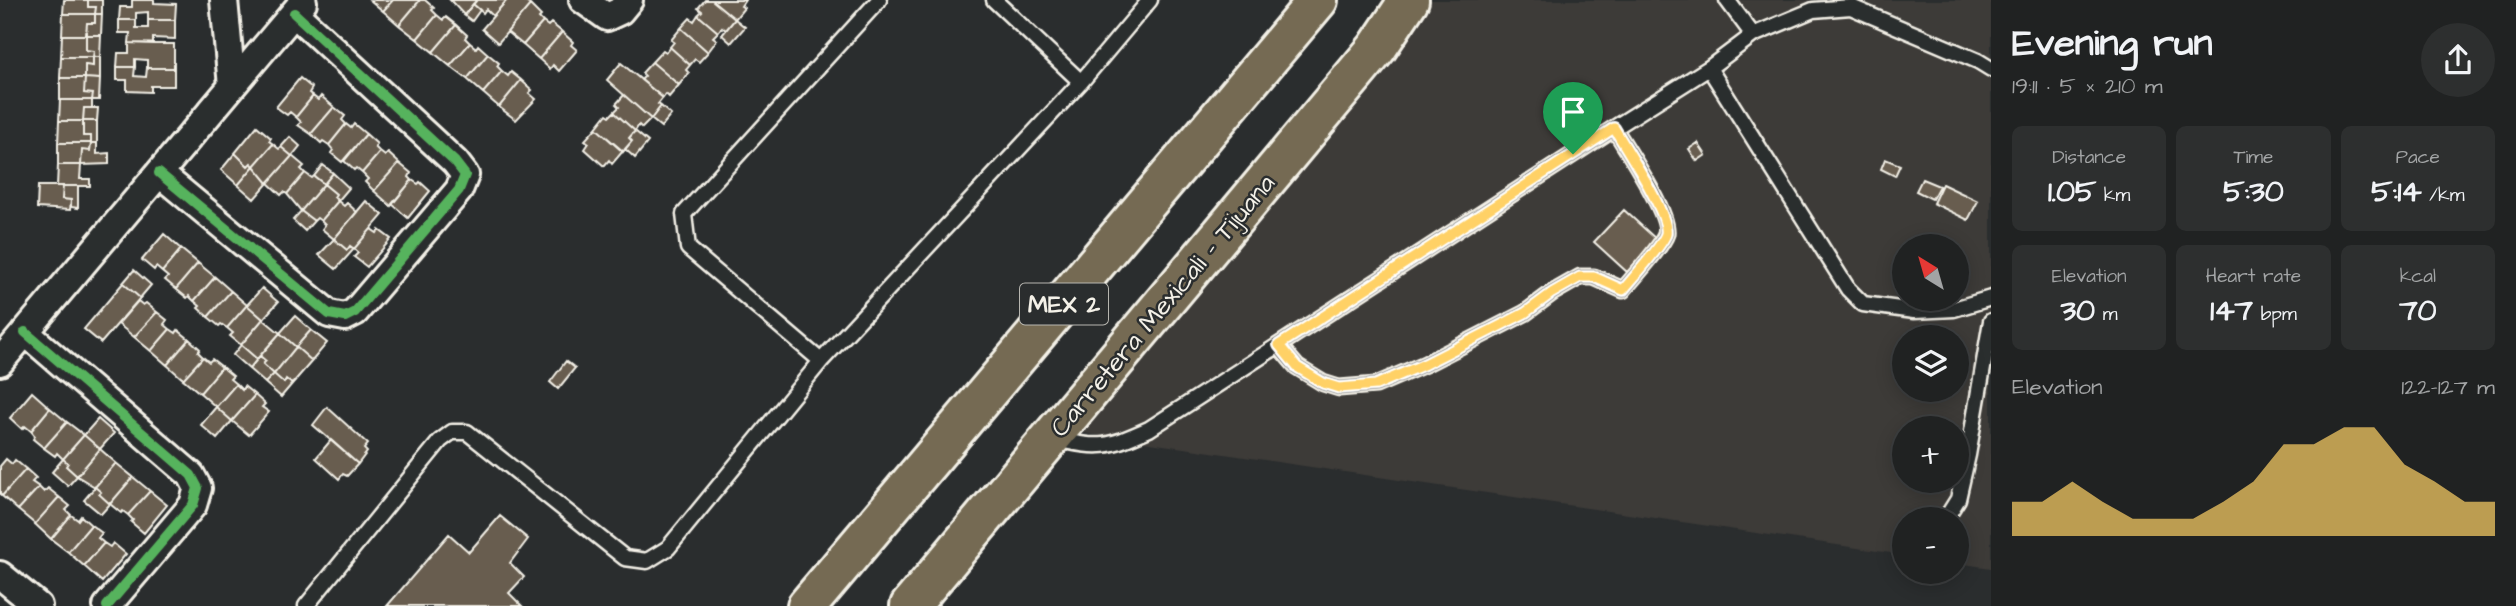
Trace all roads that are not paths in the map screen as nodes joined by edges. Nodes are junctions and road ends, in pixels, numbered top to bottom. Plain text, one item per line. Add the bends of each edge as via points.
1 (224, 0) edge
2 (583, 0) edge
3 (629, 0) edge
4 (879, 0) edge
5 (994, 0) edge
6 (1150, 0) edge
7 (1318, 0) edge
8 (1409, 0) edge
9 (1727, 0) edge
10 (299, 7) edge
11 (1753, 35) junction
12 (1709, 68) junction
13 (1991, 69) edge
14 (1082, 82) junction
15 (232, 86) junction
16 (1614, 128) junction
17 (159, 173) junction
18 (1991, 298) edge
19 (1991, 321) edge
20 (25, 332) junction
21 (1279, 345) junction
22 (821, 361) junction
23 (0, 362) edge
24 (1051, 438) junction
25 (1953, 507) edge
26 (0, 575) edge
27 (37, 606) edge
28 (107, 606) edge
29 (306, 606) edge
30 (807, 606) edge
31 (910, 606) edge

1 - 15 street
2 - 3 street via 607,17
4 - 22 lane via 684,214 688,248
5 - 14 lane
6 - 14 lane
7 - 30 main road, MEX 2
8 - 24 main road, Carretera Mexicali - Tijuana / MEX 2 via 1377,48
9 - 11 lane
10 - 15 street
10 - 17 street via 455,162 465,175 459,190 355,313 345,317 330,314
11 - 12 lane
11 - 13 lane via 1813,10 1851,6
12 - 16 lane
12 - 18 lane via 1848,289 1863,304 1914,311 1954,309
14 - 22 lane
15 - 17 street
16 - 21 lane
16 - 21 lane via 1667,224 1666,236 1623,290 1594,277 1580,277 1525,313 1376,385 1339,388 1323,383 1297,367
17 - 20 street
19 - 25 lane via 1968,455
20 - 23 street
20 - 28 street via 191,475 198,488 193,505
21 - 24 lane via 1149,429 1115,444 1092,447
22 - 29 lane via 668,548 647,561 625,558 467,432 452,432
24 - 31 main road, Carretera Mexicali - Tijuana / MEX 2
26 - 27 street

